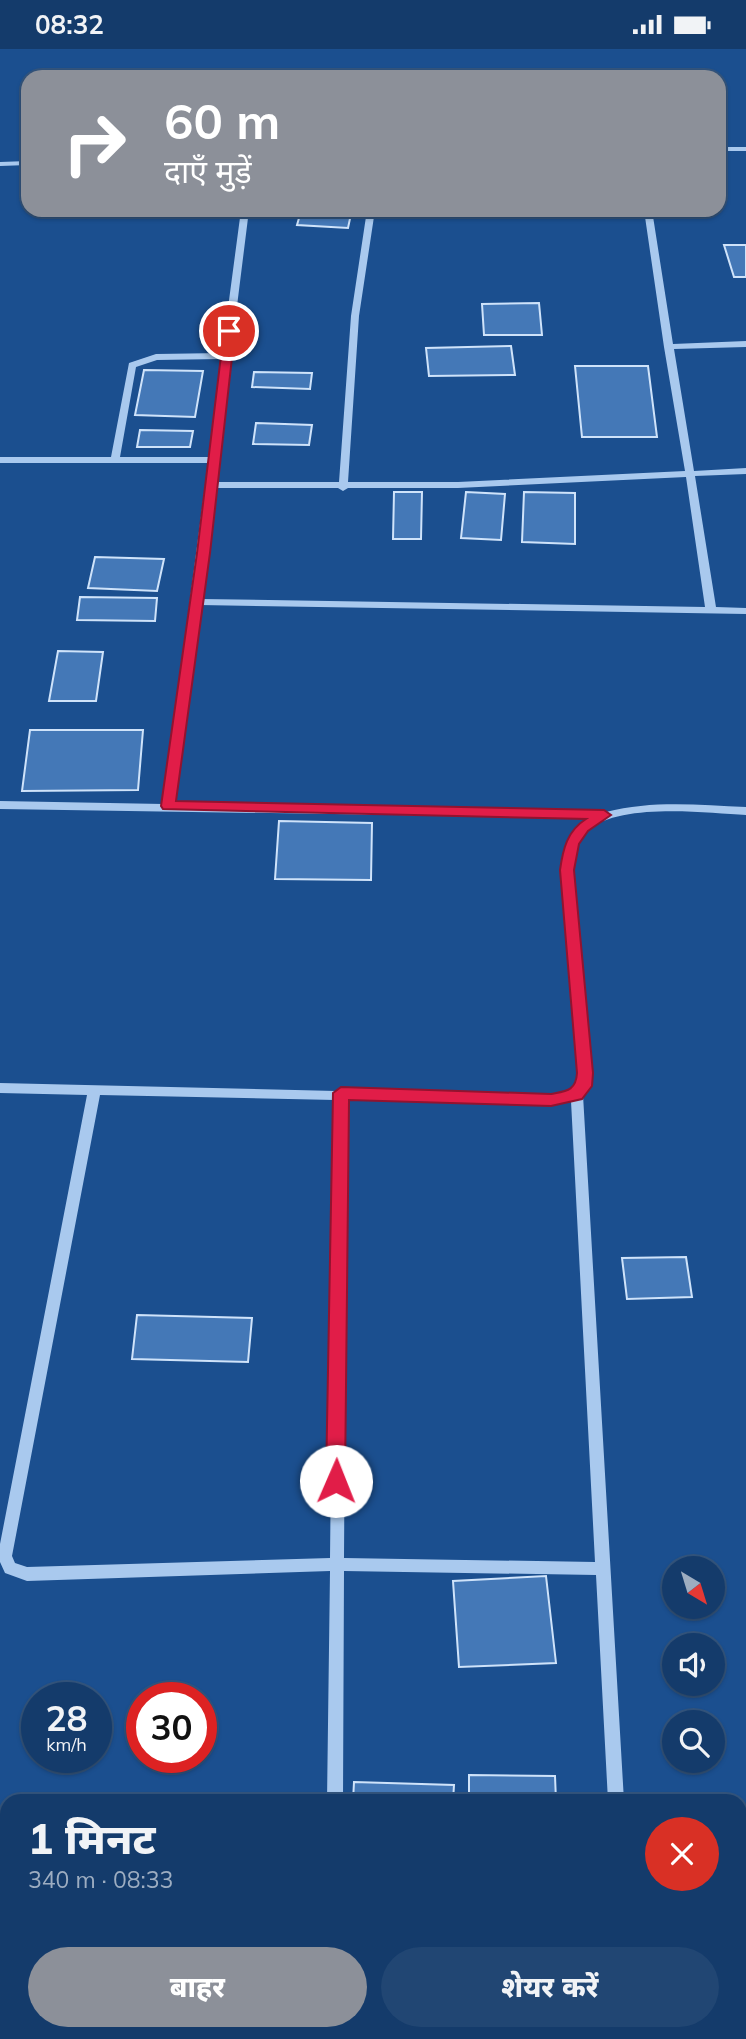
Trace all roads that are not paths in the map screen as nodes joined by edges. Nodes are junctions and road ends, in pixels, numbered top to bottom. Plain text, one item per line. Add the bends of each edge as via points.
1 (726, 149) edge
2 (746, 149) edge
3 (21, 163) edge
4 (0, 164) edge
5 (244, 217) edge
6 (370, 217) edge
7 (649, 217) edge
8 (746, 344) edge
9 (668, 347) junction
10 (226, 356) junction
11 (0, 460) edge
12 (115, 460) junction
13 (212, 460) junction
14 (746, 471) edge
15 (692, 472) junction
16 (210, 485) junction
17 (342, 488) junction
18 (197, 602) junction
19 (711, 611) junction
20 (746, 611) edge
21 (0, 805) edge
22 (168, 806) junction
23 (746, 811) edge
24 (604, 815) junction
25 (0, 1088) edge
26 (94, 1091) junction
27 (341, 1093) junction
28 (576, 1095) junction
29 (335, 1564) junction
30 (603, 1569) junction
31 (335, 1794) edge
32 (615, 1794) edge

1 - 2 street
3 - 4 street
5 - 10 street
6 - 17 street via 355,316
7 - 9 street
8 - 9 street
9 - 15 street
10 - 12 street via 156,357 132,365
10 - 13 street
11 - 12 street
12 - 13 street
13 - 16 street
14 - 15 street
15 - 17 street
15 - 19 street
16 - 17 street
16 - 18 street
18 - 19 street
18 - 22 street
19 - 20 street
21 - 22 street
22 - 24 street
23 - 24 street via 629,809
24 - 28 street via 583,827 572,843 567,870 585,1073 584,1086
25 - 26 street
26 - 27 street
26 - 29 street via 5,1556 9,1568 27,1574
27 - 28 street via 551,1100
27 - 29 street
28 - 30 street
29 - 30 street
29 - 31 street
30 - 32 street

